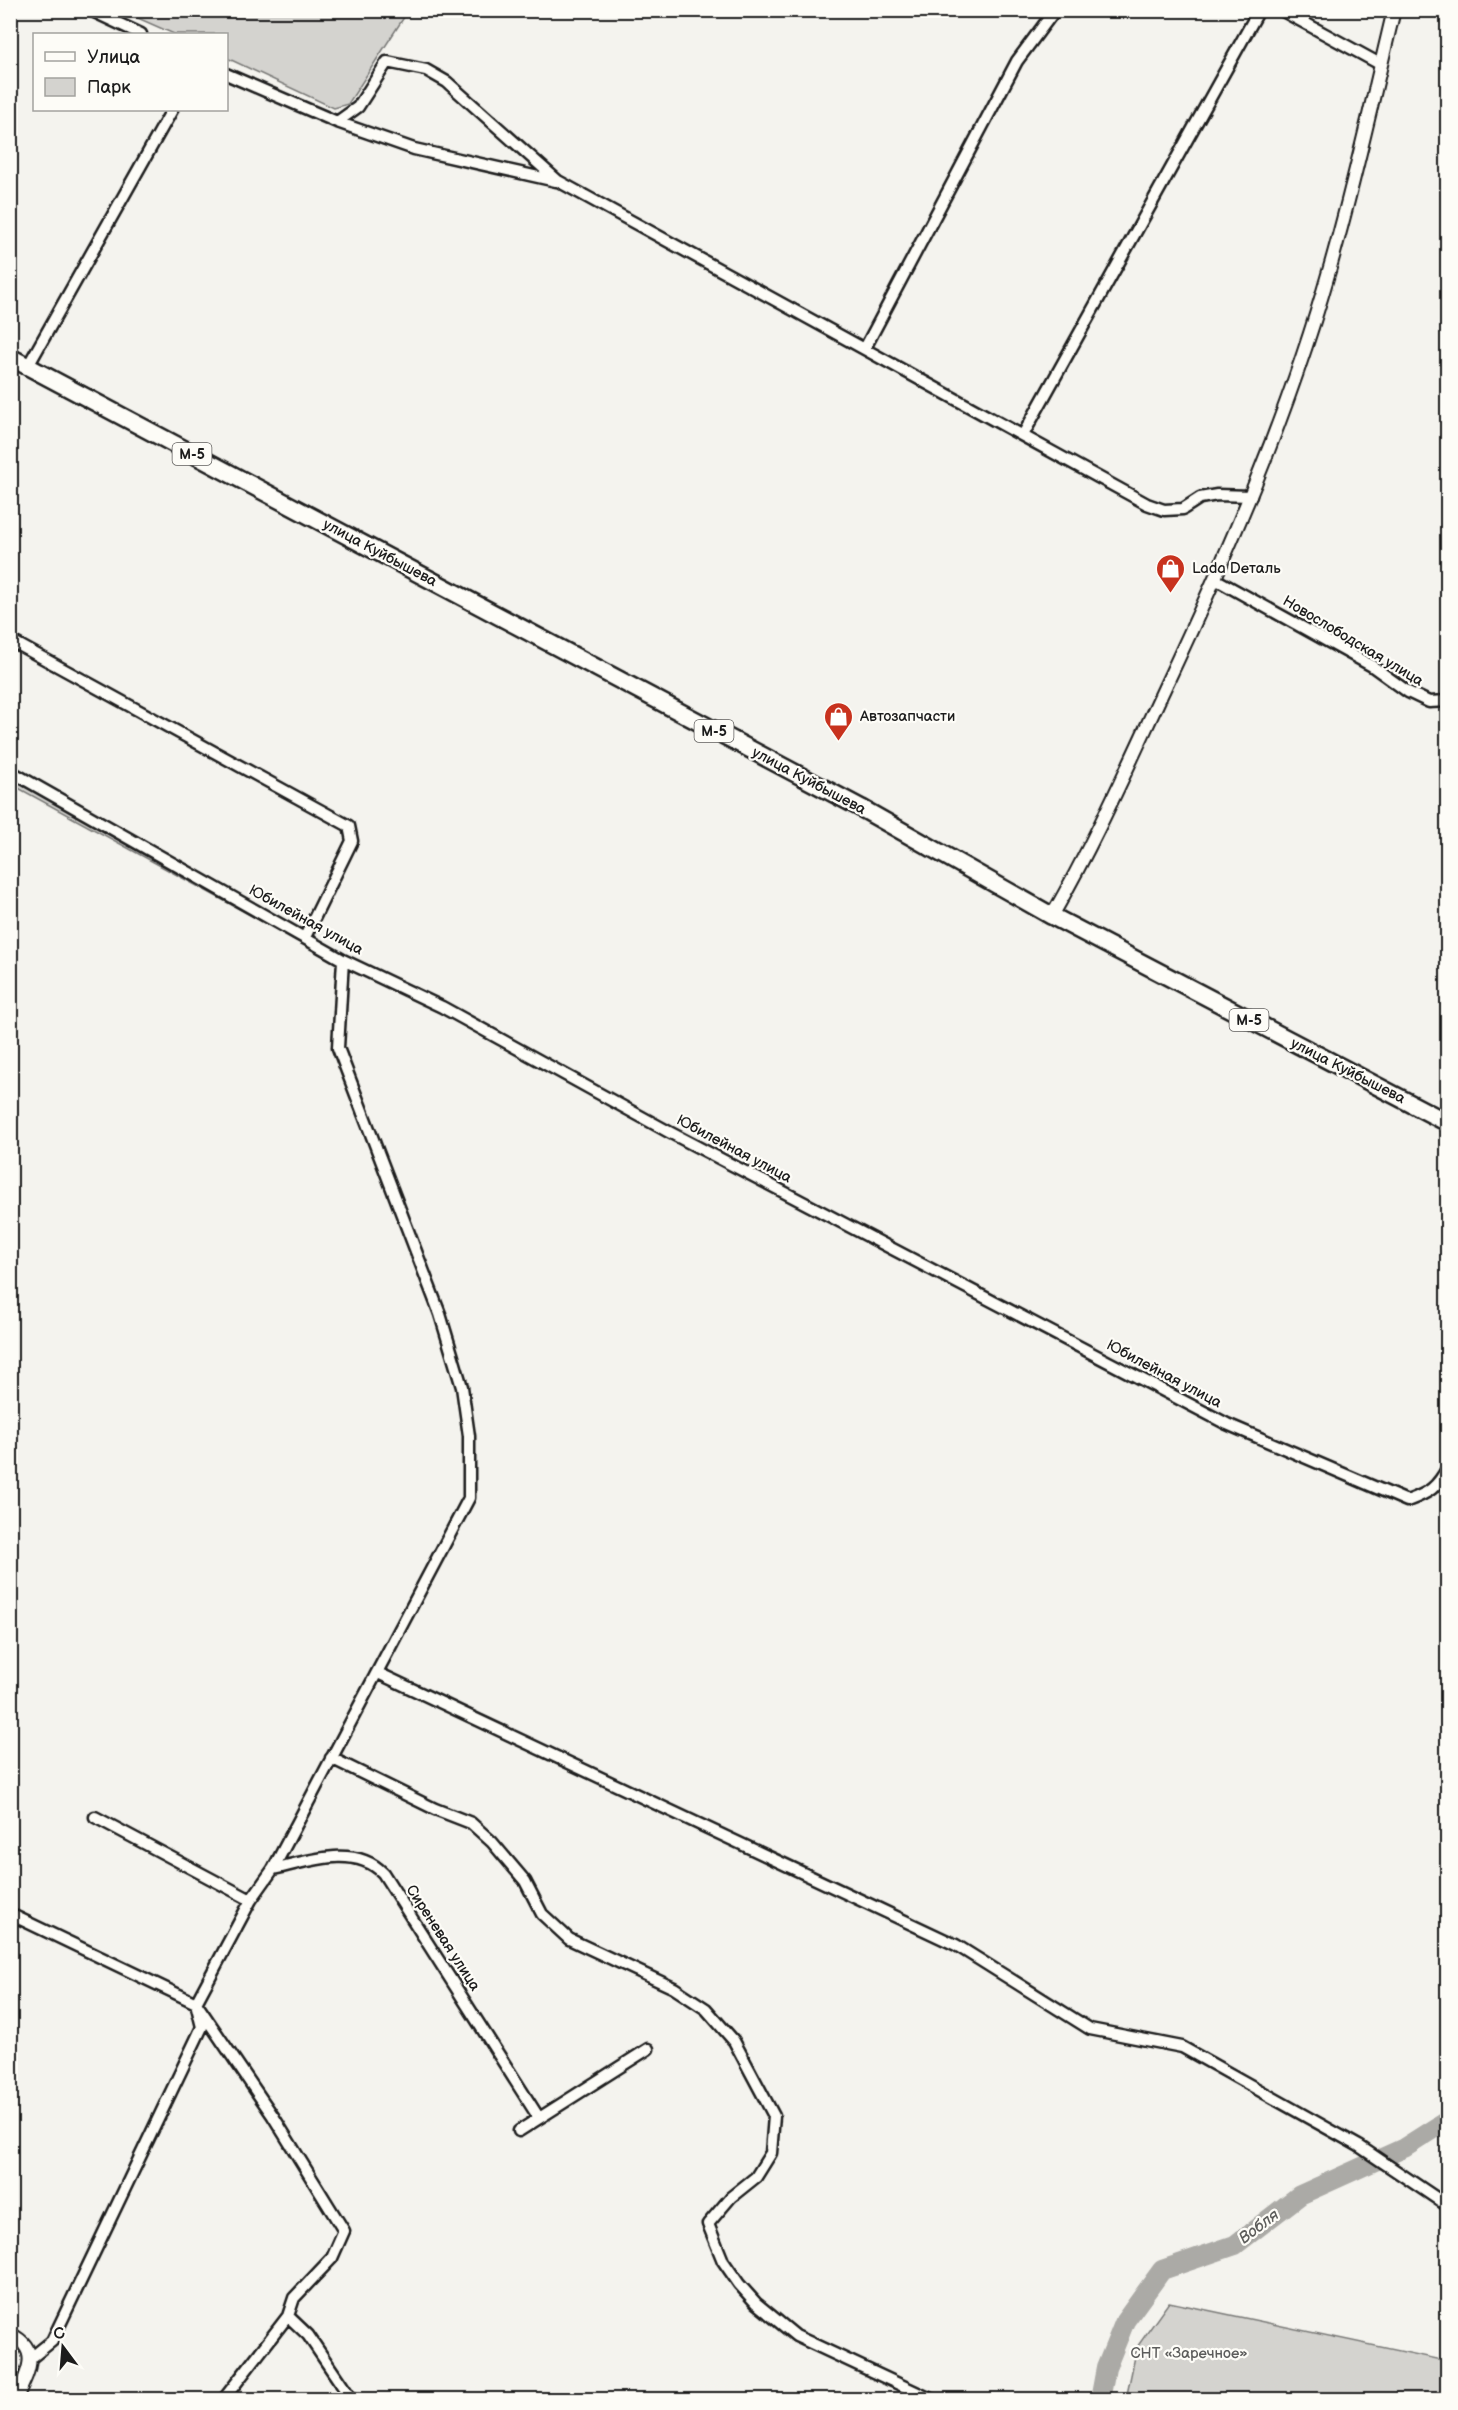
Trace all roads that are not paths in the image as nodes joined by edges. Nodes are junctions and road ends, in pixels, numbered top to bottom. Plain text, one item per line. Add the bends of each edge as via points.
1 (90, 10) edge
2 (1055, 10) edge
3 (1258, 10) edge
4 (1281, 10) edge
5 (1394, 10) edge
6 (139, 33) edge
7 (1380, 64) junction
8 (228, 75) edge
9 (171, 111) edge
10 (337, 122) junction
11 (558, 181) junction
12 (865, 348) junction
13 (10, 357) edge
14 (28, 366) junction
15 (1023, 435) junction
16 (1251, 496) junction
17 (1215, 579) junction
18 (10, 640) edge
19 (1448, 701) edge
20 (10, 771) edge
21 (1052, 916) junction
22 (305, 937) junction
23 (343, 960) junction
24 (1448, 1123) edge
25 (1448, 1467) edge
26 (378, 1673) junction
27 (331, 1758) junction
28 (95, 1817) dead end
29 (273, 1869) junction
30 (251, 1900) junction
31 (10, 1914) edge
32 (196, 2003) junction
33 (648, 2049) dead end
34 (539, 2118) junction
35 (519, 2131) dead end
36 (1448, 2206) edge
37 (288, 2316) junction
38 (10, 2334) edge
39 (31, 2358) junction
40 (15, 2400) edge
41 (223, 2400) edge
42 (352, 2400) edge
43 (933, 2400) edge

1 - 6 street
2 - 12 street via 1017,61
3 - 15 street
4 - 7 street
5 - 7 street
7 - 16 street via 1329,272
8 - 10 street
9 - 14 street
10 - 11 street via 414,149
10 - 11 street via 358,107 387,62 426,70 447,82
11 - 12 street
12 - 15 street
13 - 14 highway, улица Куйбышева / М-5
14 - 21 highway, улица Куйбышева / М-5 via 861,808
15 - 16 street via 1164,510 1183,509 1200,498 1217,495
16 - 17 street
17 - 19 street, Новослободская улица via 1372,666 1408,692 1429,702
17 - 21 street via 1083,861
18 - 22 street via 350,826 352,841
20 - 22 street, Юбилейная улица
21 - 24 highway, улица Куйбышева / М-5
22 - 23 street, Юбилейная улица
23 - 25 street, Юбилейная улица via 441,1007 669,1132 1227,1424 1407,1501 1430,1493
23 - 26 street via 338,1048 440,1314 462,1387 470,1436 469,1498
26 - 27 street
26 - 36 street via 956,1946 1089,2029 1182,2047 1359,2146
27 - 29 street
27 - 43 street via 435,1809 471,1822 525,1881 542,1914 569,1939 674,1988 706,2008 734,2041 774,2116 771,2153 756,2177 731,2197 708,2224 723,2261 756,2303 796,2336
28 - 30 street
29 - 30 street
29 - 34 street, Сиреневая улица via 322,1858 344,1857 373,1863
30 - 32 street
31 - 32 street
32 - 37 street via 273,2116 344,2231 332,2258 294,2298
32 - 39 street via 202,2027 52,2341
33 - 34 street
34 - 35 street
37 - 41 street
37 - 42 street via 308,2335
38 - 39 street via 28,2348
39 - 40 street

